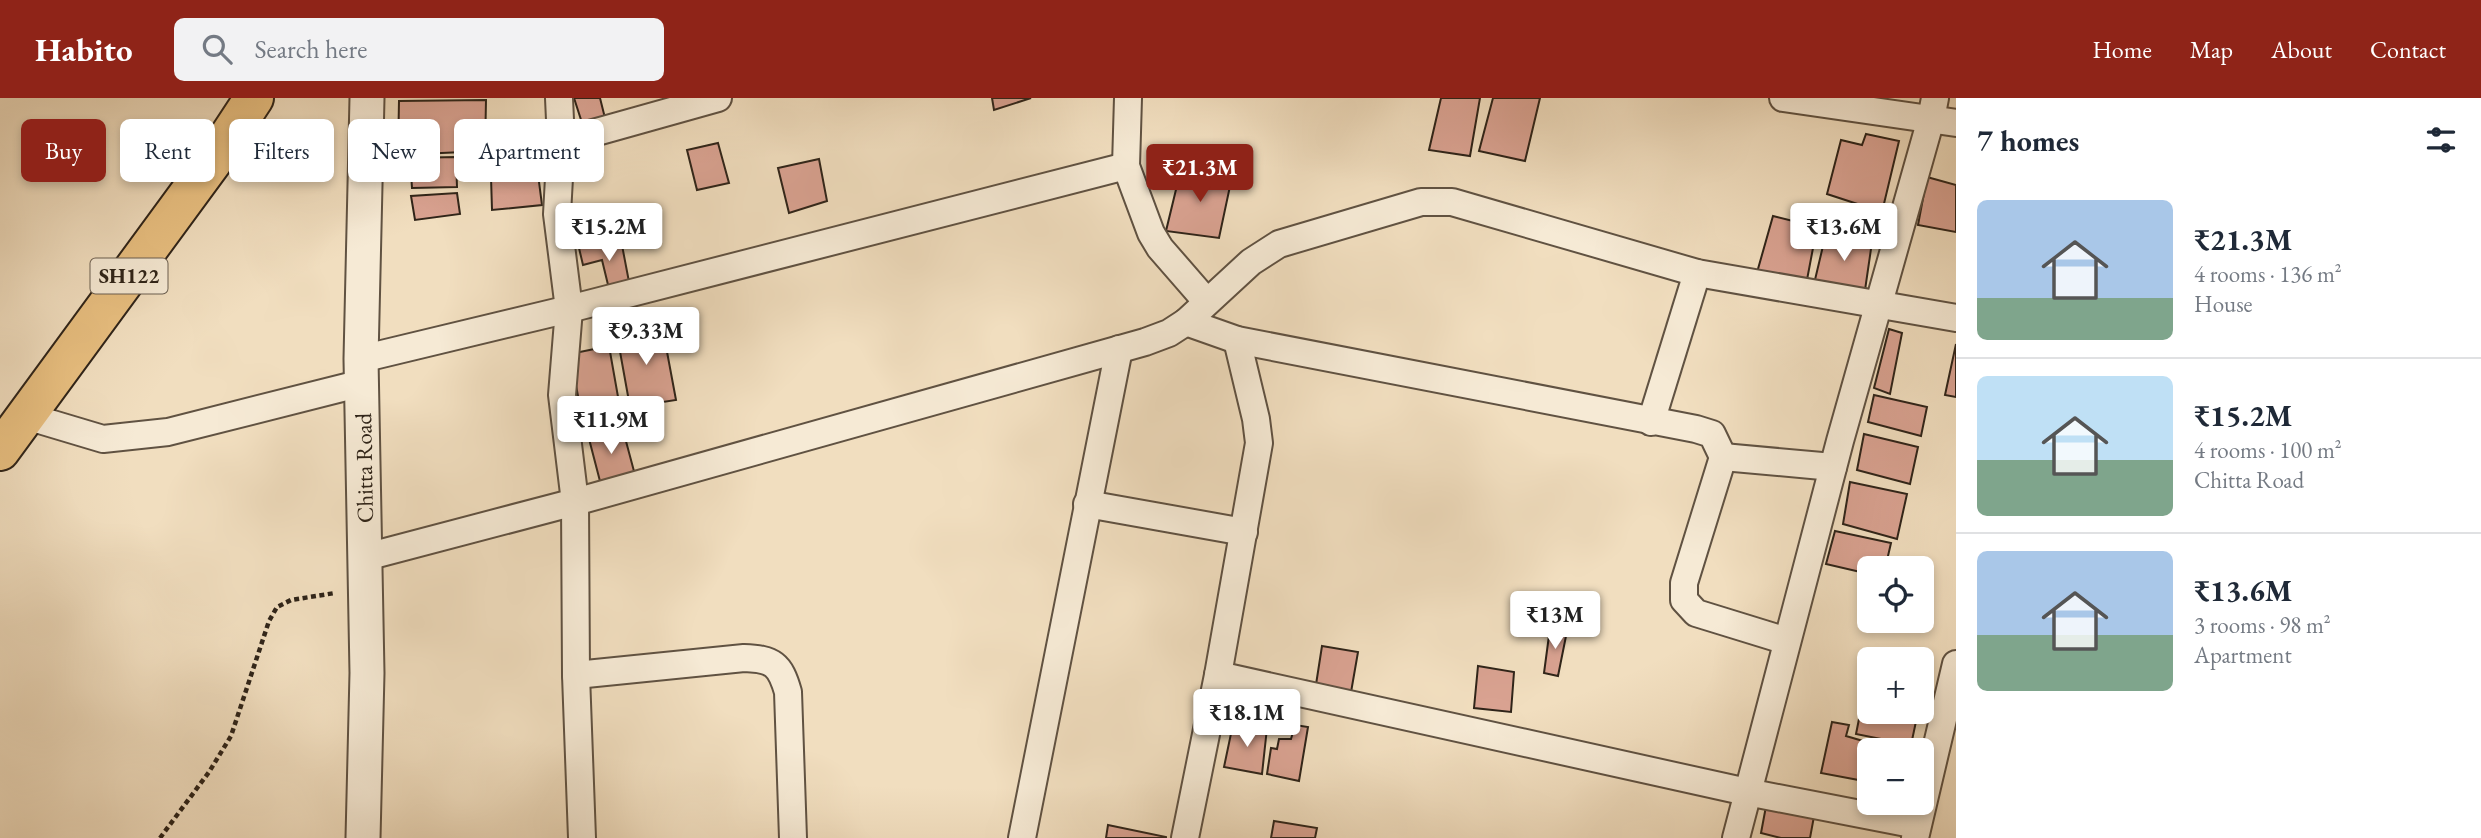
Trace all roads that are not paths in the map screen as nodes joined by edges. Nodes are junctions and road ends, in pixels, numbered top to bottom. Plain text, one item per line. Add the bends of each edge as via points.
1 (254, 98) edge
2 (367, 98) edge
3 (559, 98) edge
4 (718, 98) edge
5 (1128, 98) edge
6 (1783, 98) edge
7 (1940, 113) edge
8 (560, 119) edge
9 (604, 130) edge
10 (1126, 166) junction
11 (559, 182) edge
12 (1697, 273) junction
13 (1207, 302) junction
14 (1878, 306) junction
15 (569, 309) junction
16 (1956, 318) edge
17 (1186, 323) junction
18 (1237, 340) junction
19 (1119, 349) junction
20 (362, 371) junction
21 (26, 416) junction
22 (1651, 422) junction
23 (0, 451) edge
24 (1723, 457) junction
25 (1833, 467) junction
26 (575, 502) junction
27 (1087, 504) junction
28 (1244, 531) junction
29 (366, 573) junction
30 (1787, 640) junction
31 (1956, 664) edge
32 (576, 675) junction
33 (1218, 675) junction
34 (1747, 792) junction
35 (1916, 831) edge
36 (363, 838) edge
37 (582, 838) edge
38 (793, 838) edge
39 (1022, 838) edge
40 (1185, 838) edge
41 (1736, 838) edge

1 - 21 main road, SH122
2 - 20 street, Chitta Road
3 - 8 street
4 - 9 street
5 - 10 street
6 - 7 street
7 - 14 street
10 - 13 street via 1151,233
10 - 15 street
11 - 15 street via 557,214
12 - 13 street via 1435,200 1279,244 1251,262
12 - 14 street
12 - 22 street
13 - 17 street
14 - 16 street
14 - 25 street
15 - 20 street
15 - 26 street via 562,395
17 - 18 street
17 - 19 street
18 - 22 street
18 - 28 street via 1259,443
19 - 26 street
19 - 27 street
20 - 21 street via 168,432 103,439
20 - 29 street, Chitta Road
21 - 23 main road, SH122
22 - 24 street via 1712,434
24 - 25 street
24 - 30 street via 1684,583 1684,600 1696,613
25 - 30 street
26 - 29 street
26 - 32 street
27 - 28 street
27 - 39 street
28 - 33 street
29 - 36 street, Chitta Road
30 - 34 street
31 - 35 street
32 - 37 street
32 - 38 street via 766,659 782,672 788,692
33 - 34 street
33 - 40 street
34 - 35 street
34 - 41 street

